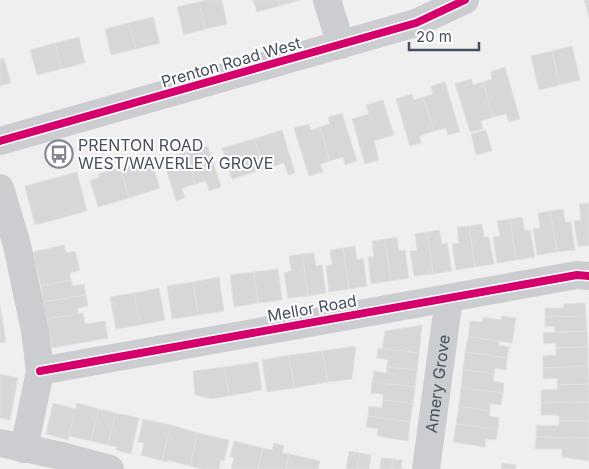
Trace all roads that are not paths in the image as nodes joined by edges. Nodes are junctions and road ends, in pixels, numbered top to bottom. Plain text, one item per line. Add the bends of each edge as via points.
1 (327, 0) edge
2 (347, 0) edge
3 (466, 0) edge
4 (423, 9) edge
5 (350, 42) junction
6 (0, 142) edge
7 (0, 188) edge
8 (589, 276) edge
9 (449, 298) junction
10 (40, 371) junction
11 (12, 446) edge
12 (110, 469) edge
13 (426, 469) edge

1 - 5 street
2 - 5 street
3 - 4 street, Prenton Road West
4 - 5 street, Prenton Road West via 416,23
5 - 6 street, Prenton Road West
7 - 10 street via 17,245
8 - 9 street, Mellor Road via 577,275
9 - 10 street, Mellor Road
9 - 13 street, Amery Grove
10 - 11 street
11 - 12 street

